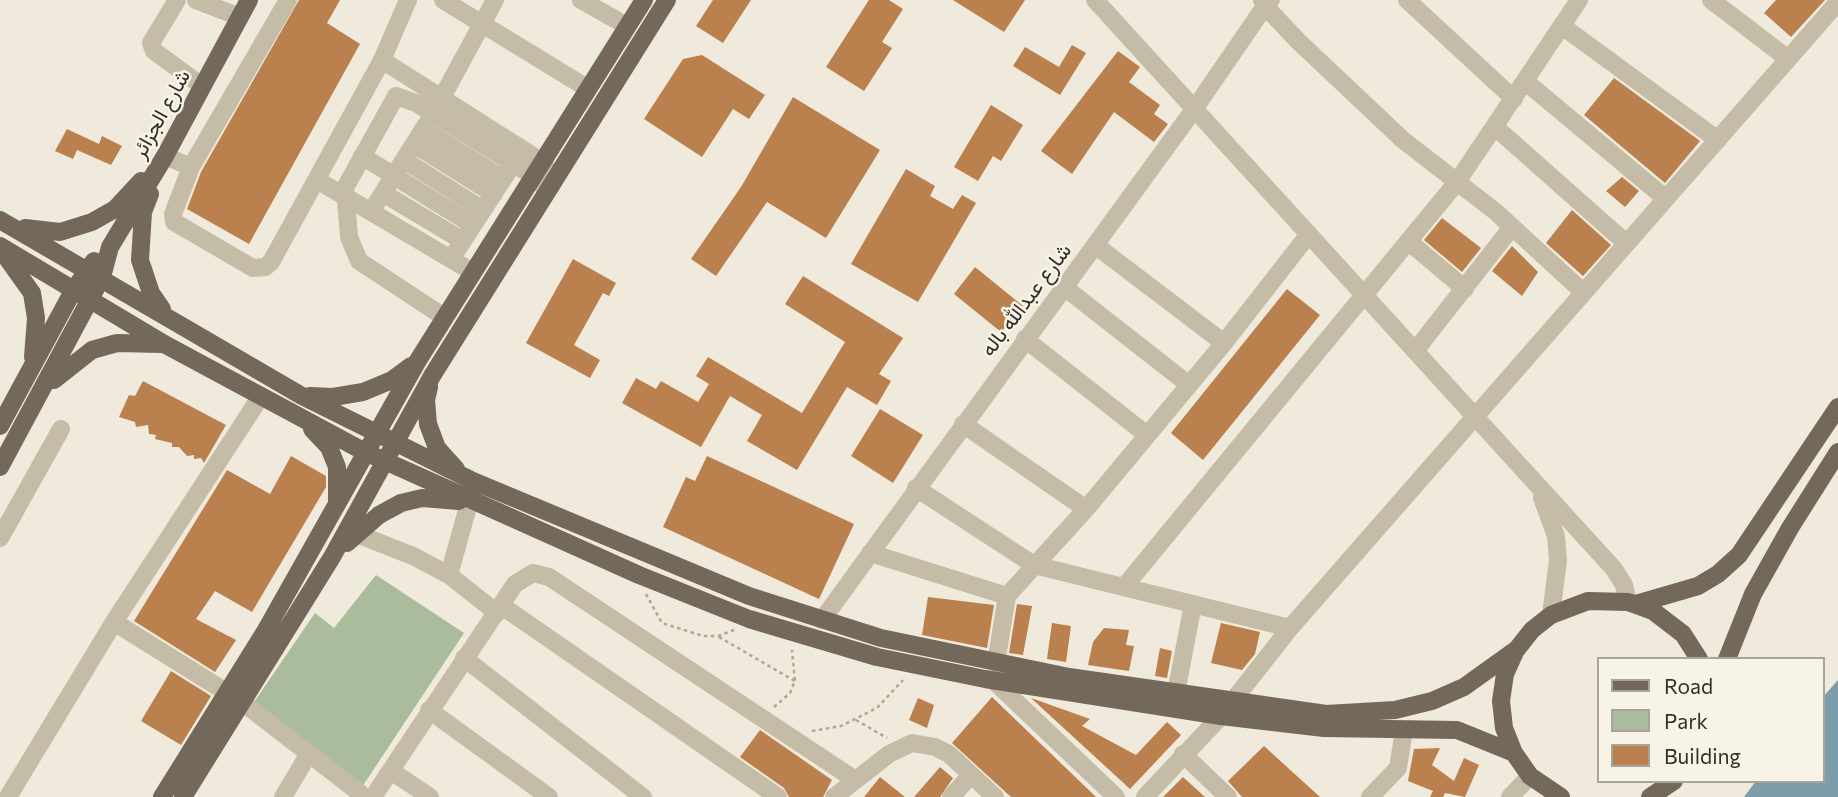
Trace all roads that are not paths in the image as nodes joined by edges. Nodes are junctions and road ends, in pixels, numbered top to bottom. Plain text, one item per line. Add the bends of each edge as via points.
1 (177, 0) edge
2 (196, 0) edge
3 (249, 0) edge
4 (288, 0) edge
5 (408, 0) edge
6 (443, 0) edge
7 (495, 0) edge
8 (581, 0) edge
9 (644, 0) edge
10 (667, 0) edge
11 (1095, 0) edge
12 (1407, 0) edge
13 (1579, 0) edge
14 (1710, 0) edge
15 (1266, 2) edge
16 (1838, 2) edge
17 (240, 17) junction
18 (482, 22) junction
19 (627, 26) junction
20 (1562, 26) junction
21 (1787, 58) junction
22 (382, 60) junction
23 (1526, 82) junction
24 (202, 86) junction
25 (587, 88) junction
26 (1514, 99) junction
27 (437, 106) junction
28 (1195, 108) junction
29 (1495, 127) junction
30 (419, 137) junction
31 (1718, 140) junction
32 (164, 156) junction
33 (362, 156) junction
34 (404, 160) junction
35 (191, 167) junction
36 (537, 168) junction
37 (508, 171) junction
38 (393, 176) junction
39 (317, 180) junction
40 (1457, 182) junction
41 (551, 183) junction
42 (383, 192) junction
43 (344, 194) junction
44 (1665, 198) junction
45 (372, 210) junction
46 (478, 217) junction
47 (2, 220) edge
48 (1512, 227) junction
49 (1309, 234) junction
50 (463, 241) junction
51 (1408, 242) junction
52 (1626, 243) junction
53 (1095, 245) junction
54 (0, 247) edge
55 (451, 259) junction
56 (471, 271) junction
57 (94, 272) junction
58 (1064, 287) junction
59 (1465, 289) junction
60 (73, 291) junction
61 (1583, 292) junction
62 (1364, 293) junction
63 (90, 300) junction
64 (166, 315) junction
65 (444, 317) junction
66 (1025, 338) junction
67 (1224, 342) junction
68 (166, 345) junction
69 (1415, 351) junction
70 (416, 362) junction
71 (29, 373) junction
72 (432, 376) junction
73 (1188, 384) junction
74 (39, 395) junction
75 (261, 396) junction
76 (302, 396) junction
77 (1838, 407) edge
78 (300, 417) junction
79 (1475, 419) junction
80 (963, 424) junction
81 (0, 426) edge
82 (61, 429) dead end
83 (376, 433) junction
84 (1147, 435) junction
85 (394, 443) junction
86 (365, 452) junction
87 (1838, 452) edge
88 (386, 462) junction
89 (0, 467) edge
90 (473, 481) junction
91 (1536, 485) junction
92 (916, 488) junction
93 (476, 504) junction
94 (336, 509) junction
95 (1086, 509) junction
96 (357, 534) junction
97 (0, 538) edge
98 (870, 553) junction
99 (332, 557) junction
100 (1034, 565) junction
101 (449, 575) junction
102 (1124, 587) junction
103 (1007, 596) junction
104 (1632, 603) junction
105 (1193, 604) junction
106 (499, 609) junction
107 (1551, 615) junction
108 (821, 620) junction
109 (114, 622) junction
110 (1290, 628) junction
111 (1517, 649) junction
112 (1698, 657) edge
113 (1728, 657) edge
114 (464, 658) junction
115 (994, 672) junction
116 (1176, 693) junction
117 (234, 699) junction
118 (429, 710) junction
119 (1227, 710) junction
120 (1404, 730) junction
121 (1183, 754) junction
122 (1514, 754) junction
123 (307, 755) junction
124 (391, 771) junction
125 (971, 775) junction
126 (854, 779) junction
127 (1671, 783) edge
128 (1534, 784) edge
129 (8, 797) edge
130 (162, 797) edge
131 (183, 797) edge
132 (282, 797) edge
133 (365, 797) edge
134 (373, 797) edge
135 (430, 797) edge
136 (549, 797) edge
137 (643, 797) edge
138 (778, 797) edge
139 (834, 797) edge
140 (951, 797) edge
141 (995, 797) edge
142 (1116, 797) edge
143 (1144, 797) edge
144 (1228, 797) edge
145 (1370, 797) edge
146 (1510, 797) edge
147 (1561, 797) edge
148 (1650, 797) edge

1 - 24 street via 151,43 154,51
2 - 17 street
3 - 17 main road, شارع الجزائر
4 - 35 street
5 - 22 street
6 - 18 street
7 - 18 street
8 - 19 street
9 - 19 main road
10 - 41 main road
11 - 28 street
12 - 26 street
13 - 20 street
14 - 21 street
15 - 28 street, شارع عبدالله باله
15 - 40 street via 1298,41 1403,140
16 - 21 street
17 - 24 main road, شارع الجزائر
18 - 25 street
18 - 27 street
19 - 25 main road
20 - 23 street
20 - 31 street
21 - 31 street
22 - 27 street
22 - 39 street
23 - 26 street
23 - 44 street
24 - 32 main road, شارع الجزائر
25 - 36 main road
26 - 29 street
27 - 30 street
27 - 33 street via 396,96
27 - 37 street
28 - 49 street
28 - 53 street, شارع عبدالله باله
29 - 40 street
29 - 52 street
30 - 34 street
30 - 37 street
31 - 44 street
32 - 35 street
32 - 47 main road via 115,209 92,222 60,232 37,231
32 - 57 main road, شارع الجزائر
32 - 64 main road via 143,212 139,239 144,278
33 - 38 street
33 - 43 street
34 - 38 street
34 - 46 street
35 - 39 street via 174,222 253,268 271,262
36 - 37 street
36 - 41 street
36 - 56 main road
37 - 46 street
38 - 42 street
38 - 46 street
39 - 43 street
40 - 48 street
40 - 51 street
41 - 72 main road
42 - 45 street
42 - 50 street
43 - 45 street
43 - 65 street via 349,237 359,261
44 - 52 street
45 - 55 street
46 - 50 street
47 - 57 main road
48 - 59 street
48 - 61 street
49 - 62 street
49 - 67 street
50 - 55 street
51 - 59 street
51 - 62 street
52 - 61 street
53 - 58 street, شارع عبدالله باله
53 - 67 street
54 - 60 main road
54 - 71 main road via 32,293 36,344
55 - 56 street
56 - 65 main road
57 - 60 main road, شارع الجزائر
57 - 63 main road, شارع الجزائر
57 - 64 main road
58 - 66 street, شارع عبدالله باله
58 - 73 street
59 - 69 street
60 - 63 main road
60 - 71 main road, شارع الجزائر
61 - 79 street
62 - 69 street
62 - 102 street
63 - 68 main road
63 - 74 main road, شارع الجزائر
64 - 76 main road
65 - 70 main road
66 - 80 street, شارع عبدالله باله
66 - 84 street
67 - 73 street
68 - 74 main road via 117,344 92,350
68 - 75 main road
69 - 79 street
70 - 76 main road via 392,380 363,392
70 - 83 main road
71 - 81 main road, شارع الجزائر
72 - 85 main road
72 - 90 main road via 426,400 428,424 445,457
73 - 84 street
74 - 89 main road, شارع الجزائر
75 - 78 main road
75 - 109 street
76 - 83 main road
77 - 104 main road via 1739,555 1698,586
78 - 86 main road
78 - 94 main road via 329,447 337,467
79 - 91 street
79 - 110 street
80 - 92 street, شارع عبدالله باله
80 - 95 street
82 - 97 street
83 - 85 main road
83 - 86 main road
84 - 95 street
85 - 88 main road
85 - 90 main road
86 - 88 main road
86 - 94 main road
87 - 113 main road via 1753,594
88 - 93 main road
88 - 99 main road
90 - 108 main road via 749,596
91 - 104 street via 1614,569
91 - 107 street via 1556,536 1558,560
92 - 98 street, شارع عبدالله باله
92 - 100 street
93 - 96 main road via 422,498 401,503
93 - 101 street
93 - 115 main road via 639,575 785,631 912,664
94 - 117 main road
95 - 100 street
96 - 99 main road
96 - 101 street
98 - 103 street
98 - 108 street, شارع عبدالله باله
99 - 117 main road
100 - 102 street
100 - 103 street
101 - 106 street
102 - 105 street
103 - 115 street
104 - 107 main road via 1588,601
104 - 112 main road via 1669,621
105 - 110 street
105 - 116 street
106 - 114 street
106 - 126 street via 523,577 533,573 549,577
106 - 138 street
107 - 111 main road
108 - 115 main road
109 - 117 street
109 - 129 street
110 - 119 street
111 - 119 main road via 1464,687 1395,710 1326,714
111 - 122 main road via 1501,701 1504,728
114 - 118 street
114 - 137 street
115 - 116 main road
115 - 119 main road
115 - 142 street
116 - 119 main road
117 - 123 street
117 - 130 main road
117 - 131 main road
118 - 124 street
118 - 136 street
119 - 120 main road via 1357,731
119 - 121 street
120 - 122 main road via 1457,730
120 - 145 street via 1398,768
121 - 143 street
121 - 144 street
122 - 128 main road
123 - 132 street
123 - 133 street
124 - 134 street
124 - 135 street
125 - 126 street via 924,743 902,746
125 - 140 street
125 - 141 street
126 - 139 street
127 - 148 main road
128 - 146 street
128 - 147 main road

